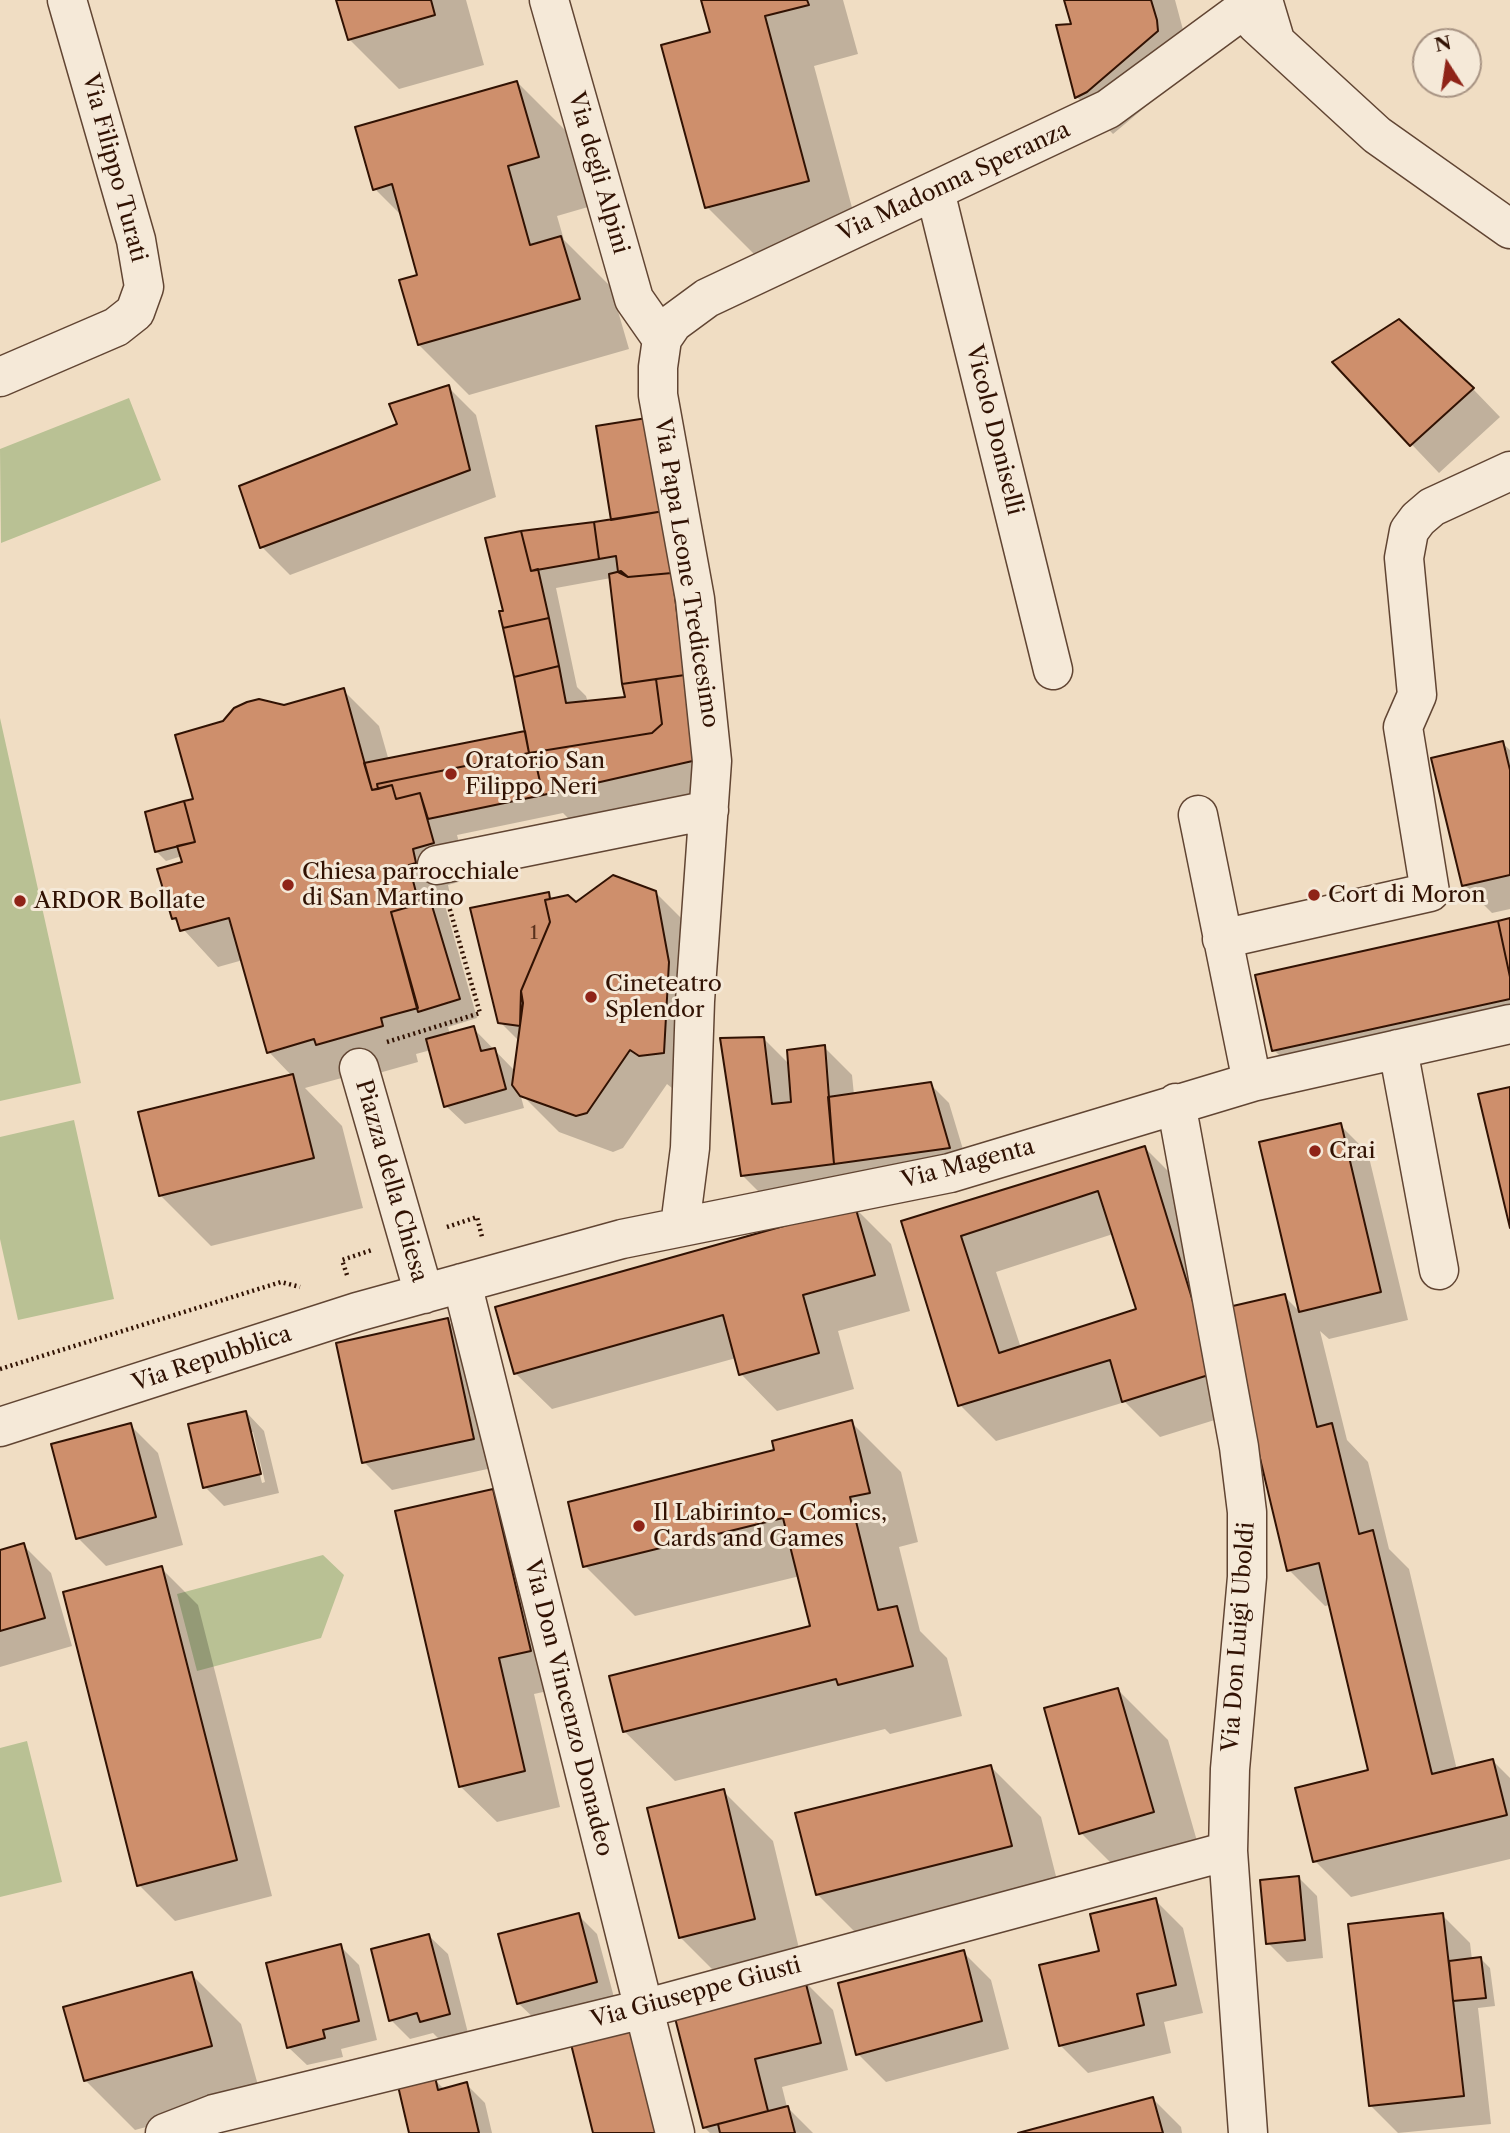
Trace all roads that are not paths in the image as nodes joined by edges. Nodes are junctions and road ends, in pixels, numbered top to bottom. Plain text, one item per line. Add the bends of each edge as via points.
1 (66, 0) edge
2 (549, 0) edge
3 (1245, 4) edge
4 (935, 191) junction
5 (1510, 229) edge
6 (662, 340) junction
7 (0, 377) edge
8 (1510, 471) edge
9 (1053, 670) dead end
10 (709, 810) junction
11 (1198, 816) dead end
12 (437, 865) road end
13 (1222, 939) junction
14 (1510, 1024) edge
15 (1398, 1049) junction
16 (359, 1068) road end
17 (1252, 1083) junction
18 (1176, 1103) junction
19 (680, 1226) junction
20 (1439, 1270) dead end
21 (462, 1283) junction
22 (424, 1294) junction
23 (2, 1424) edge
24 (1228, 1851) junction
25 (643, 2009) junction
26 (165, 2133) edge
27 (675, 2133) edge
28 (1248, 2133) edge

1 - 7 street, Via Filippo Turati via 136,240 144,287 135,312 116,327
2 - 6 street, Via degli Alpini via 634,299
3 - 4 street, Via Madonna Speranza via 1108,109
3 - 5 street via 1275,40 1377,135
4 - 6 street, Via Madonna Speranza via 707,299 673,323
4 - 9 street, Vicolo Doniselli
6 - 10 street, Via Papa Leone Tredicesimo via 658,395 695,598 710,724
8 - 13 street via 1432,507 1409,531 1404,558 1418,695 1403,727 1430,892
10 - 12 street
10 - 19 street, Via Papa Leone Tredicesimo via 690,1148
11 - 13 street
13 - 17 street
14 - 15 street, Via Magenta
15 - 17 street, Via Magenta
15 - 20 street
16 - 22 street, Piazza della Chiesa
17 - 18 street, Via Magenta
18 - 19 street, Via Magenta via 950,1173
18 - 24 street, Via Don Luigi Uboldi via 1247,1512 1247,1577 1229,1780
19 - 21 street, Via Magenta
21 - 22 street, Via Magenta
21 - 25 street, Via Don Vincenzo Donadeo
22 - 23 street, Via Repubblica
24 - 25 street, Via Giuseppe Giusti
24 - 28 street, Via Don Luigi Uboldi
25 - 26 street, Via Giuseppe Giusti via 214,2114
25 - 27 street, Via Don Vincenzo Donadeo

